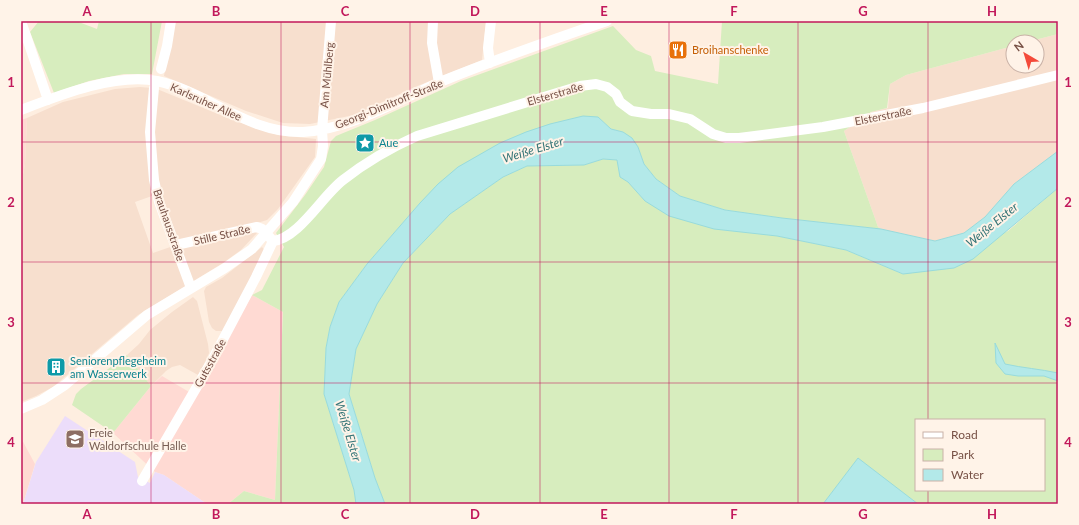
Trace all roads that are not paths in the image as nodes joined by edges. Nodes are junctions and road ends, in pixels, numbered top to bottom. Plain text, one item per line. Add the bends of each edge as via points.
1 (21, 21) edge
2 (171, 21) edge
3 (331, 21) edge
4 (432, 21) edge
5 (491, 21) edge
6 (607, 21) edge
7 (490, 63) junction
8 (161, 70) dead end
9 (1058, 75) edge
10 (439, 83) junction
11 (154, 88) dead end
12 (48, 100) junction
13 (21, 110) edge
14 (322, 130) junction
15 (270, 238) junction
16 (176, 245) junction
17 (192, 288) junction
18 (21, 409) edge
19 (142, 481) dead end

1 - 12 street
2 - 8 street
3 - 14 street, Am Mühlberg
4 - 10 street via 432,43
5 - 7 street via 488,48
6 - 7 street, Georgi-Dimitroff-Straße
7 - 10 street, Georgi-Dimitroff-Straße
9 - 15 street, Elsterstraße via 923,108 823,127 739,138 713,134 690,120 669,114 632,111 607,87 596,84 580,86 424,134 393,147 342,181 290,234 280,240
10 - 14 street, Georgi-Dimitroff-Straße via 366,116
11 - 16 street, Brauhausstraße via 150,132 154,180 159,202
12 - 13 street, Karlsruher Allee
12 - 14 street, Karlsruher Allee via 115,82 157,81 185,91 262,127 302,132
14 - 15 street, Georgi-Dimitroff-Straße via 322,159
15 - 16 street, Stille Straße via 262,229 253,227
15 - 17 street, Georgi-Dimitroff-Straße
15 - 19 street, Gutsstraße via 256,277 209,366
16 - 17 street, Brauhausstraße
17 - 18 street, Georgi-Dimitroff-Straße via 147,315 65,385 42,400

